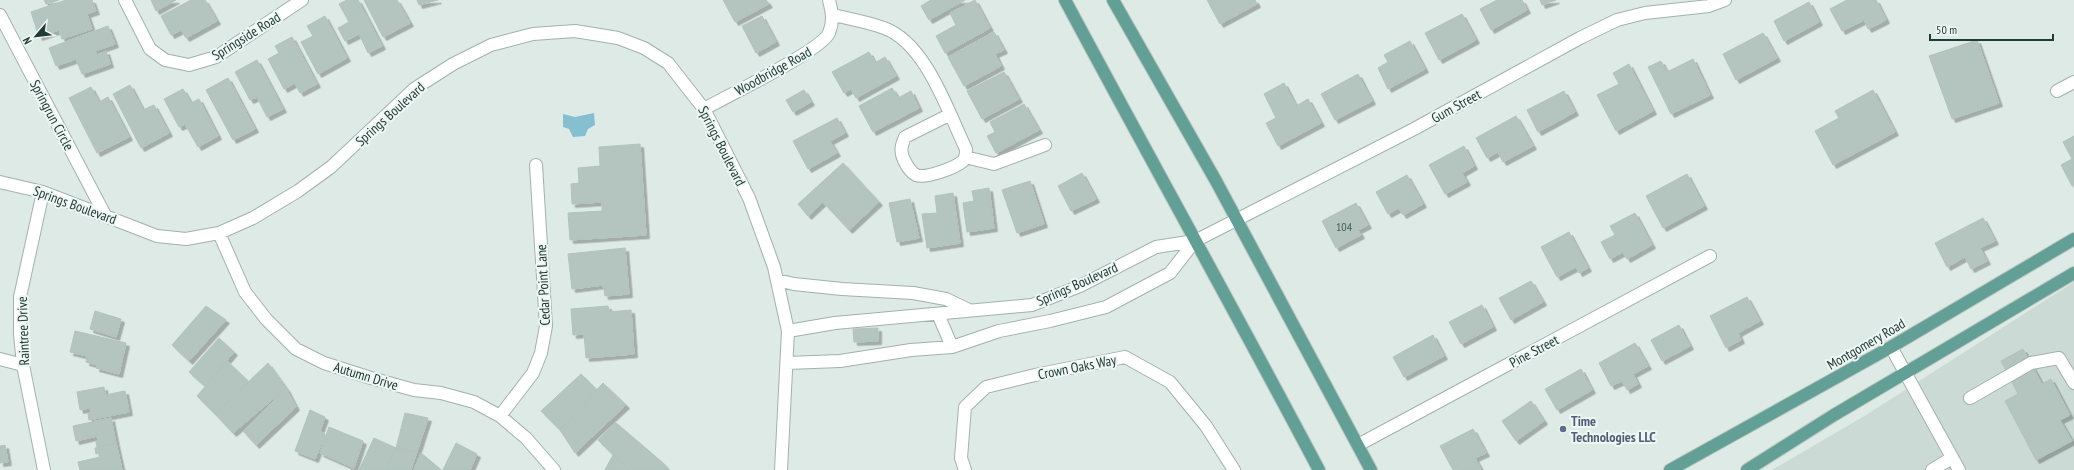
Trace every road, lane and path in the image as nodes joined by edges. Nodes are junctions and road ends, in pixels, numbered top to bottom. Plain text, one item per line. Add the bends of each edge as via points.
1 (125, 0) edge
2 (302, 0) edge
3 (829, 0) edge
4 (1065, 0) edge
5 (1113, 0) edge
6 (1725, 0) edge
7 (0, 15) edge
8 (833, 15) junction
9 (2074, 82) edge
10 (2057, 91) dead end
11 (704, 109) junction
12 (949, 115) junction
13 (1045, 145) dead end
14 (965, 157) junction
15 (536, 165) dead end
16 (0, 182) edge
17 (43, 192) junction
18 (105, 215) junction
19 (1238, 221) junction
20 (219, 233) junction
21 (2074, 240) edge
22 (1196, 242) junction
23 (1710, 256) dead end
24 (2074, 273) edge
25 (777, 280) junction
26 (969, 310) junction
27 (938, 314) junction
28 (788, 331) junction
29 (952, 347) junction
30 (1891, 347) junction
31 (0, 359) edge
32 (787, 363) junction
33 (23, 365) junction
34 (1906, 374) junction
35 (2074, 384) edge
36 (1970, 398) dead end
37 (500, 416) junction
38 (1358, 445) junction
39 (1952, 458) junction
40 (1761, 466) edge
41 (44, 470) edge
42 (554, 470) edge
43 (781, 470) edge
44 (965, 470) edge
45 (1234, 470) edge
46 (1319, 470) edge
47 (1371, 470) edge
48 (1670, 470) edge
49 (1746, 470) edge
50 (1932, 470) edge
51 (1959, 470) edge

1 - 2 street, Springside Road via 150,49 165,60 190,65 216,57
3 - 8 street, Woodbridge Road
4 - 22 main road
5 - 19 main road
6 - 19 street, Gum Street via 1709,6 1645,13 1617,20
7 - 18 street, Springrun Circle
8 - 11 street, Woodbridge Road via 829,34 812,50
8 - 12 street via 885,28 907,43 927,66
9 - 10 street
11 - 20 street, Springs Boulevard via 668,63 644,48 618,38 575,31 533,34 491,45 453,64 414,89 331,167 298,191 253,218
11 - 25 street, Springs Boulevard via 749,198
12 - 14 street via 966,150
12 - 14 street via 905,137 901,145 907,168 922,176 933,175 962,162
13 - 14 street via 994,164
15 - 37 street, Cedar Point Lane via 546,326 541,353 533,373
16 - 17 street, Springs Boulevard
17 - 18 street, Springs Boulevard
17 - 33 street, Raintree Drive via 20,297
18 - 20 street, Springs Boulevard via 157,236 186,238
19 - 22 street, Gum Street
19 - 38 main road
20 - 37 street, Autumn Drive via 245,292 266,319 296,349 324,363 371,378 474,402
21 - 30 main road, Montgomery Road
22 - 26 street, Springs Boulevard via 1156,247 1080,286 1032,305
22 - 29 street via 1170,273 1106,307 1050,322 999,331
22 - 46 main road
23 - 38 street, Pine Street
24 - 34 main road
25 - 26 street via 821,287 913,293 946,299
25 - 28 street, Springs Boulevard
26 - 27 street, Springs Boulevard
27 - 28 street, Springs Boulevard via 835,323
27 - 29 street
28 - 32 street, Springs Boulevard
29 - 32 street via 840,361
30 - 34 street
30 - 48 main road, Montgomery Road
31 - 33 street
32 - 43 street, Springs Boulevard
33 - 41 street, Raintree Drive
34 - 39 street
34 - 40 main road via 1834,416
35 - 36 street via 2059,358 2031,363
37 - 42 street, Autumn Drive via 526,438
38 - 47 main road
39 - 50 street
39 - 51 street
40 - 49 main road
44 - 45 street, Crown Oaks Way via 961,458 965,407 986,387 1125,357 1170,382 1206,426

